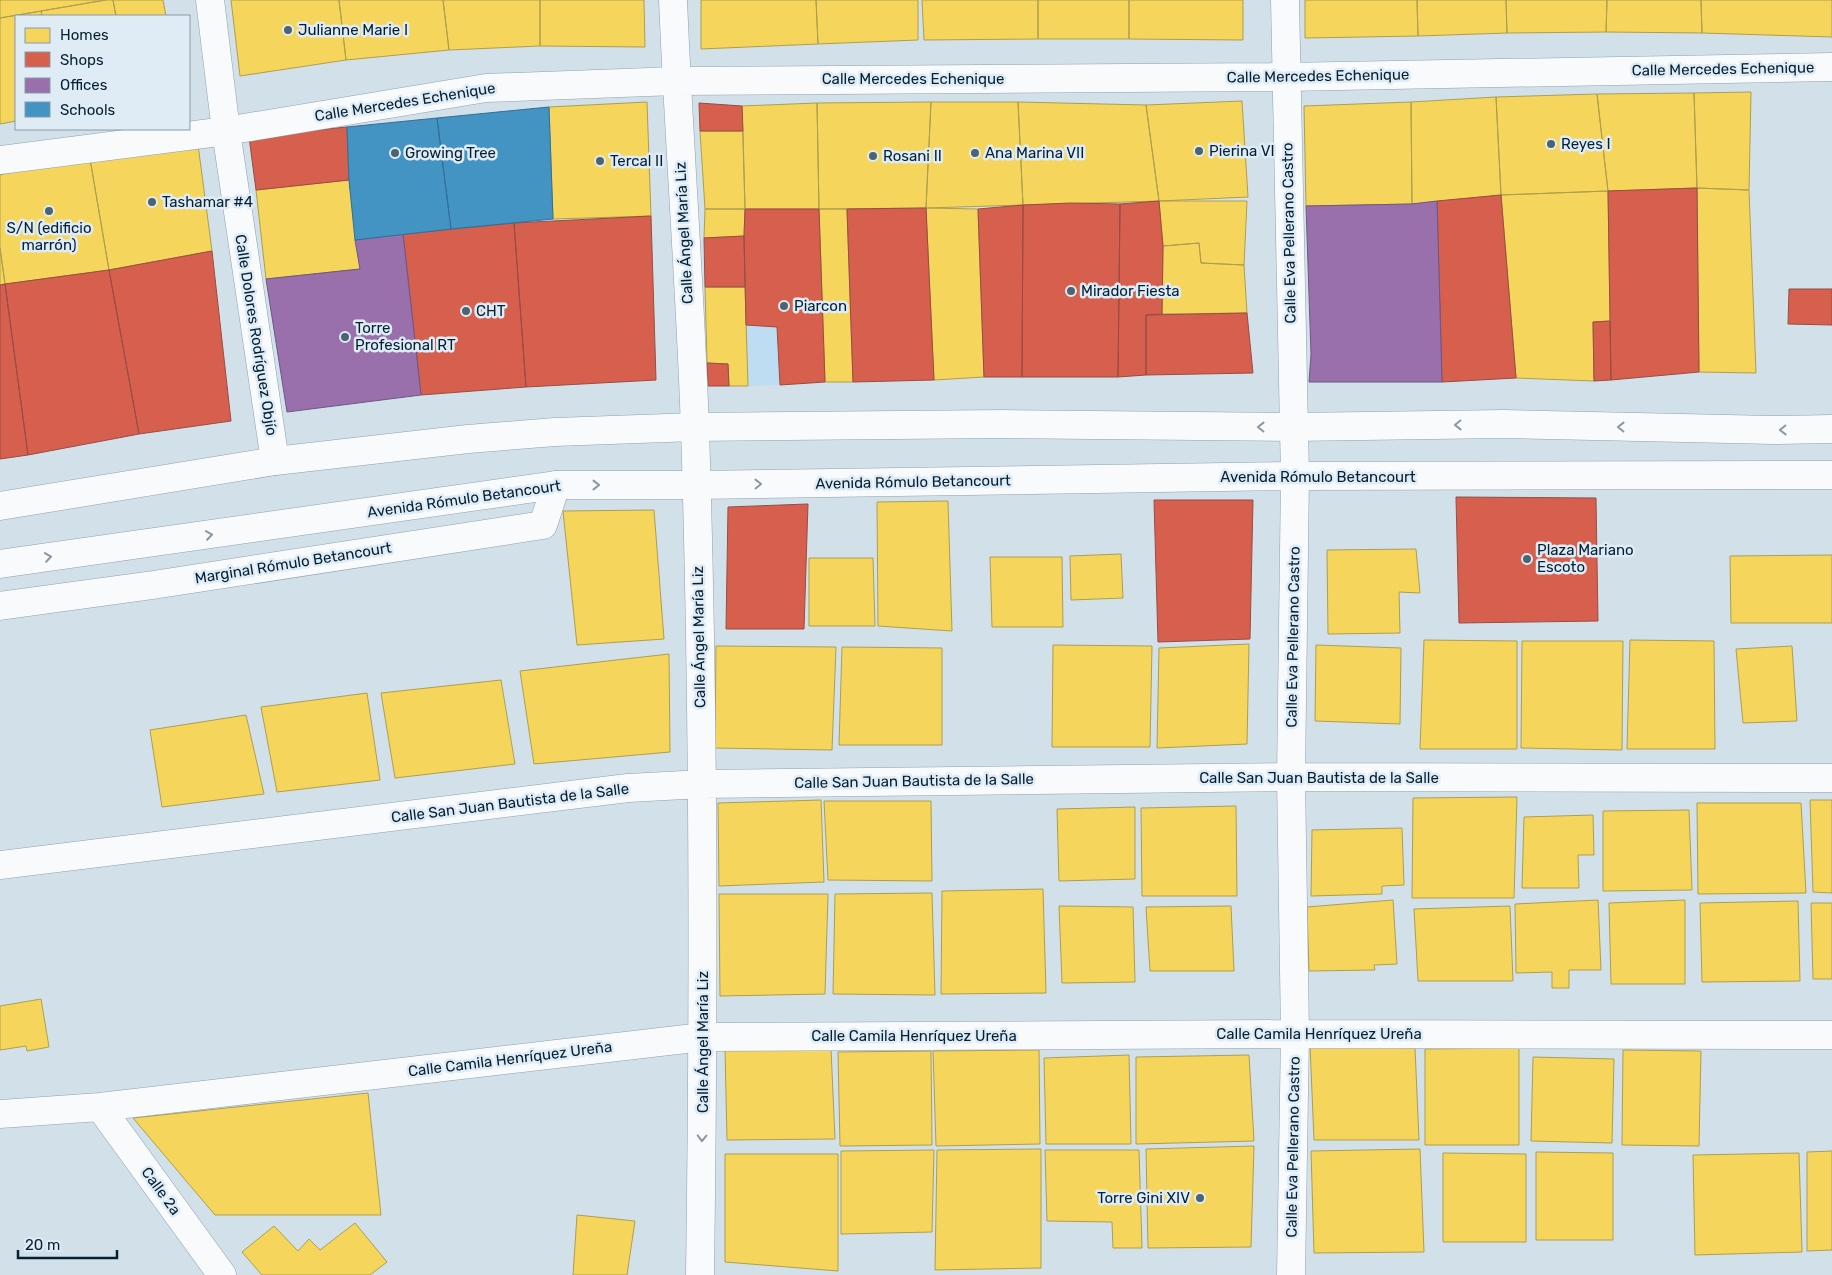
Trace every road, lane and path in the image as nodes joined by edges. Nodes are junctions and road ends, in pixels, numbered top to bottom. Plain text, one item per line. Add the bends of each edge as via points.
1 (210, 0) edge
2 (673, 0) edge
3 (1284, 0) edge
4 (1832, 67) edge
5 (1285, 77) junction
6 (676, 81) junction
7 (226, 131) junction
8 (0, 160) edge
9 (1294, 427) junction
10 (695, 428) junction
11 (1832, 429) edge
12 (275, 461) junction
13 (1832, 475) edge
14 (1295, 476) junction
15 (556, 485) junction
16 (696, 485) junction
17 (0, 506) edge
18 (0, 564) edge
19 (0, 606) edge
20 (1291, 777) junction
21 (1832, 778) edge
22 (703, 784) junction
23 (0, 865) edge
24 (1294, 1034) junction
25 (1832, 1035) edge
26 (703, 1037) junction
27 (100, 1107) junction
28 (0, 1114) edge
29 (222, 1275) edge
30 (700, 1275) edge
31 (1291, 1275) edge

1 - 7 street, Calle Dolores Rodríguez Objío
2 - 6 street, Calle Ángel María Liz
3 - 5 street, Calle Eva Pellerano Castro
4 - 5 street, Calle Mercedes Echenique
5 - 6 street, Calle Mercedes Echenique
5 - 9 street, Calle Eva Pellerano Castro
6 - 7 street, Calle Mercedes Echenique via 486,88
6 - 10 street, Calle Ángel María Liz
7 - 8 street, Calle Mercedes Echenique
7 - 12 street, Calle Dolores Rodríguez Objío
9 -> 10 street via 1003,424
11 -> 9 street via 1504,424
9 - 14 street, Calle Eva Pellerano Castro
10 - 12 street via 554,432
10 - 16 street, Calle Ángel María Liz
12 - 17 street
13 - 14 street, Avenida Rómulo Betancourt
16 -> 14 street, Avenida Rómulo Betancourt
14 - 20 street, Calle Eva Pellerano Castro
15 -> 16 street, Avenida Rómulo Betancourt
18 -> 15 street, Avenida Rómulo Betancourt
15 - 19 street, Marginal Rómulo Betancourt via 544,525
16 - 22 street, Calle Ángel María Liz
20 - 21 street, Calle San Juan Bautista de la Salle
20 - 22 street, Calle San Juan Bautista de la Salle
20 - 24 street, Calle Eva Pellerano Castro
22 - 23 street, Calle San Juan Bautista de la Salle via 628,788
22 - 26 street, Calle Ángel María Liz
24 - 25 street, Calle Camila Henríquez Ureña
24 - 26 street, Calle Camila Henríquez Ureña
24 - 31 street, Calle Eva Pellerano Castro
26 - 27 street, Calle Camila Henríquez Ureña
26 -> 30 street, Calle Ángel María Liz
27 - 28 street, Calle Camila Henríquez Ureña
27 - 29 street, Calle 2a

